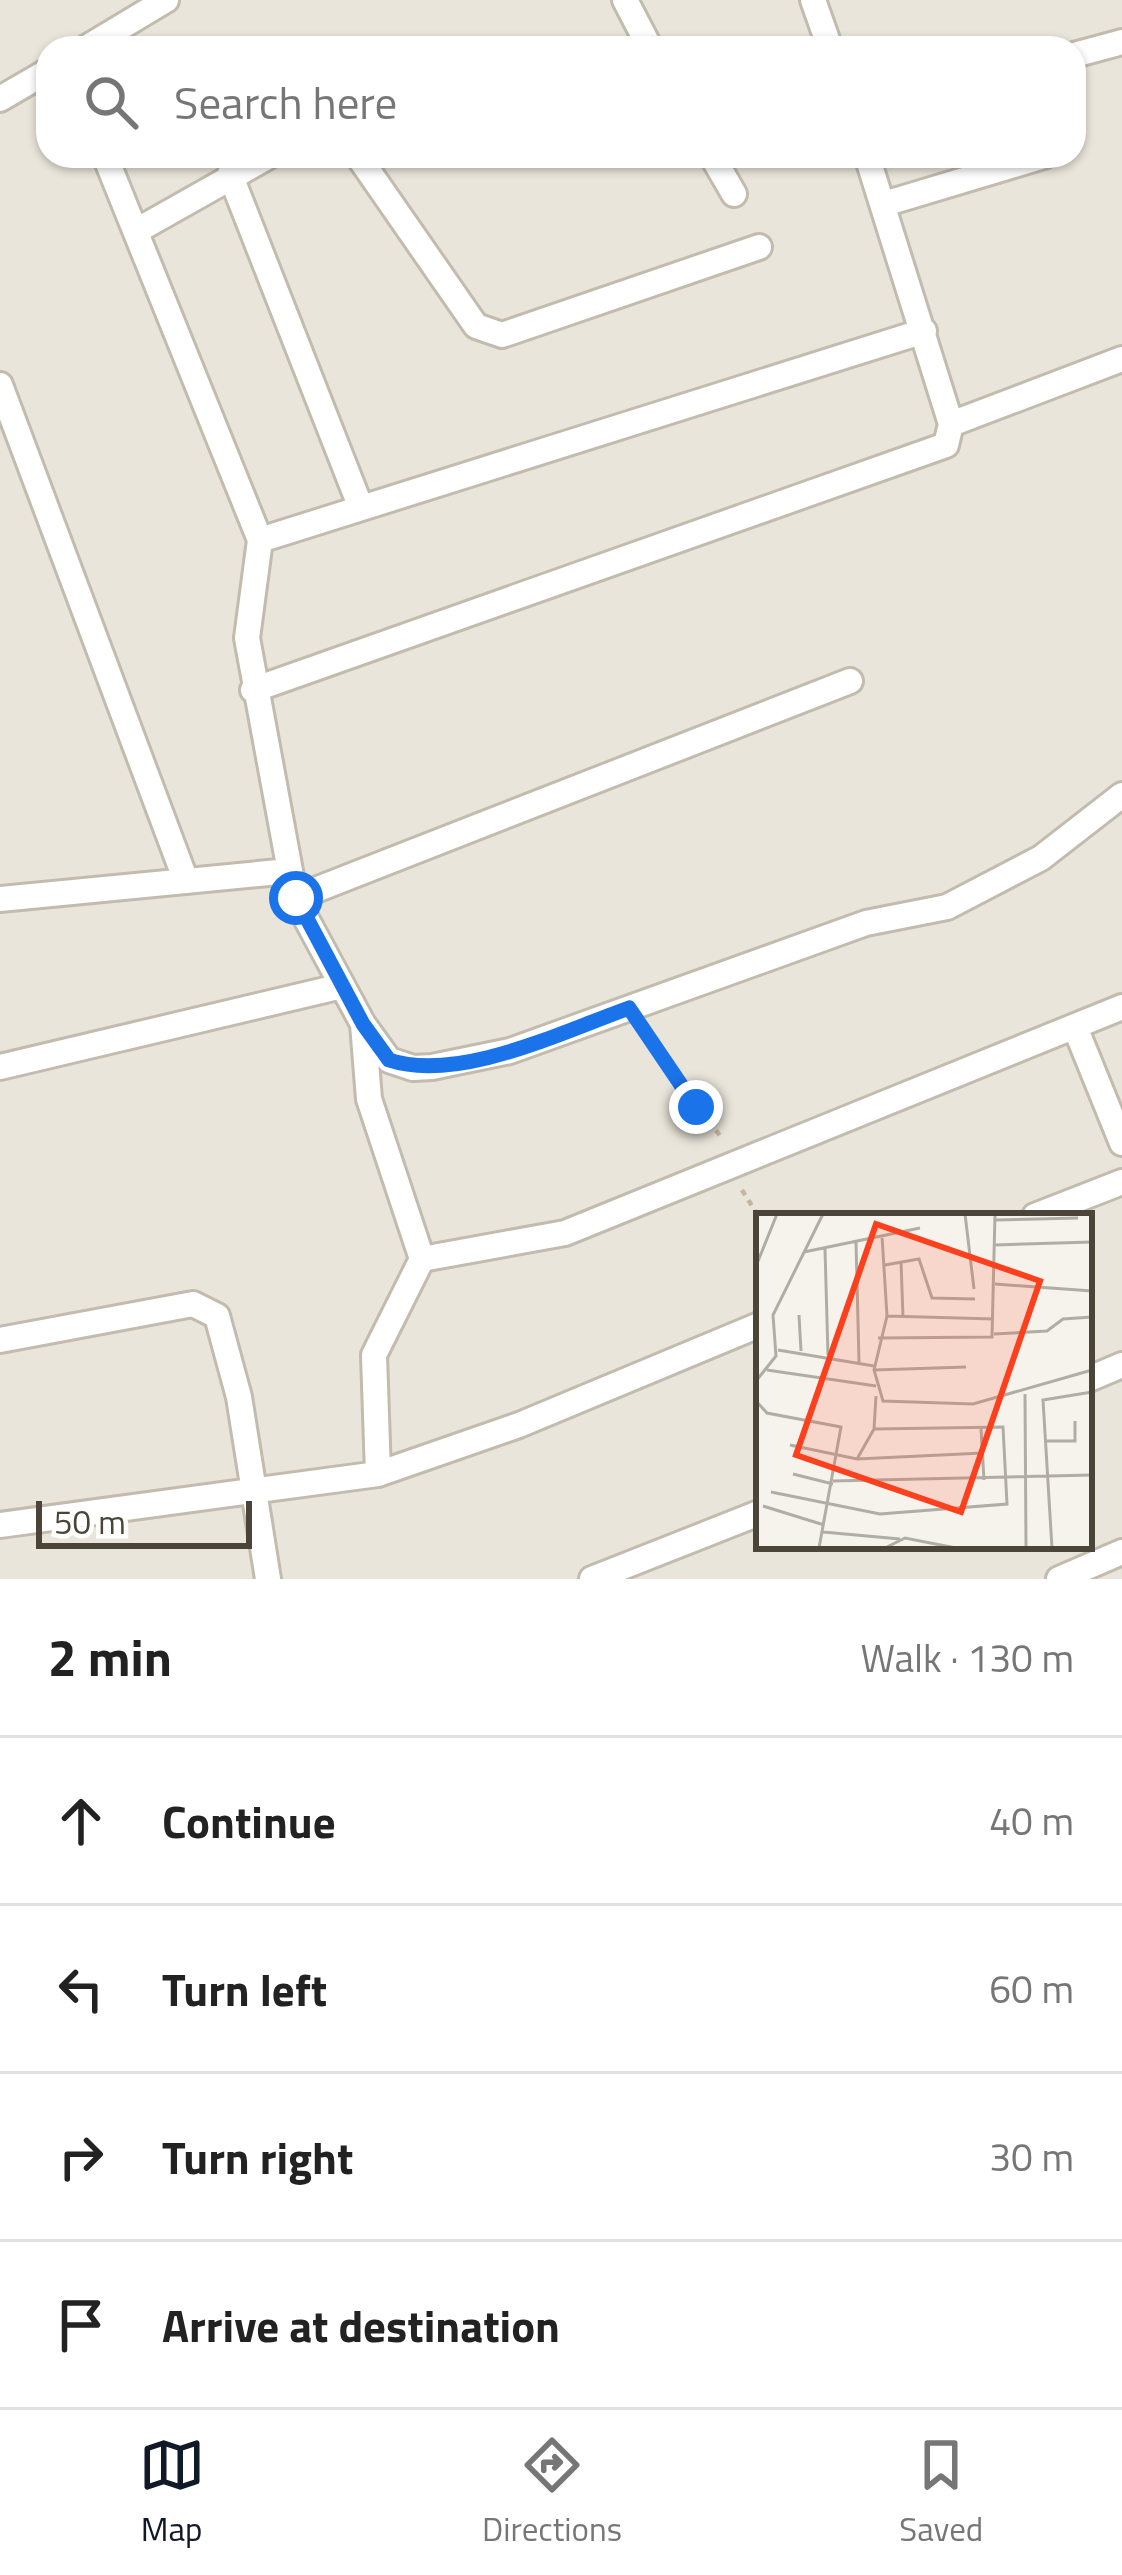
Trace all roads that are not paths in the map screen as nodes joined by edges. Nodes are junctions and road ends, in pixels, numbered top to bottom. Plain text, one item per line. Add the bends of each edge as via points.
1 (166, 0) edge
2 (625, 0) edge
3 (814, 0) edge
4 (106, 36) edge
5 (644, 36) edge
6 (826, 36) edge
7 (1122, 42) edge
8 (1086, 52) edge
9 (36, 77) edge
10 (0, 99) edge
11 (110, 168) edge
12 (243, 168) edge
13 (366, 168) edge
14 (719, 168) edge
15 (871, 168) edge
16 (1004, 168) edge
17 (230, 174) junction
18 (734, 194) dead end
19 (884, 204) junction
20 (138, 230) junction
21 (759, 248) dead end
22 (923, 331) junction
23 (1122, 359) edge
24 (0, 385) edge
25 (951, 424) junction
26 (362, 508) junction
27 (260, 540) junction
28 (850, 681) dead end
29 (253, 690) junction
30 (1122, 795) edge
31 (289, 871) junction
32 (186, 881) junction
33 (296, 898) junction
34 (0, 899) edge
35 (342, 986) junction
36 (1122, 1007) edge
37 (363, 1024) junction
38 (1075, 1028) junction
39 (0, 1067) edge
40 (1122, 1143) edge
41 (1122, 1182) edge
42 (1043, 1213) edge
43 (422, 1258) junction
44 (756, 1326) edge
45 (0, 1340) edge
46 (1122, 1365) edge
47 (1092, 1377) edge
48 (378, 1474) junction
49 (255, 1493) junction
50 (756, 1514) edge
51 (0, 1525) edge
52 (1122, 1552) edge
53 (604, 1577) edge
54 (268, 1579) edge
55 (1060, 1579) edge

1 - 4 street
2 - 5 street
3 - 6 street
7 - 8 street
9 - 10 street
11 - 20 street
12 - 17 street
13 - 21 street via 476,326 502,335
14 - 18 street
15 - 19 street
16 - 19 street
17 - 20 street
17 - 26 street
19 - 22 street
20 - 27 street
22 - 25 street
22 - 26 street
23 - 25 street
24 - 32 street
25 - 29 street via 946,446
26 - 27 street
27 - 29 street via 247,638
28 - 33 street
29 - 31 street
30 - 37 street via 1041,858 971,897 866,923 510,1051 413,1068 389,1060
31 - 32 street
31 - 33 street
32 - 34 street
33 - 35 street
35 - 37 street
35 - 39 street
36 - 38 street
37 - 43 street via 369,1100
38 - 40 street
38 - 43 street via 565,1233
41 - 42 street
43 - 48 street via 374,1355
44 - 48 street
45 - 49 street via 206,1307 217,1316 239,1397
46 - 47 street
48 - 49 street
49 - 51 street
49 - 54 street
50 - 53 street
52 - 55 street

